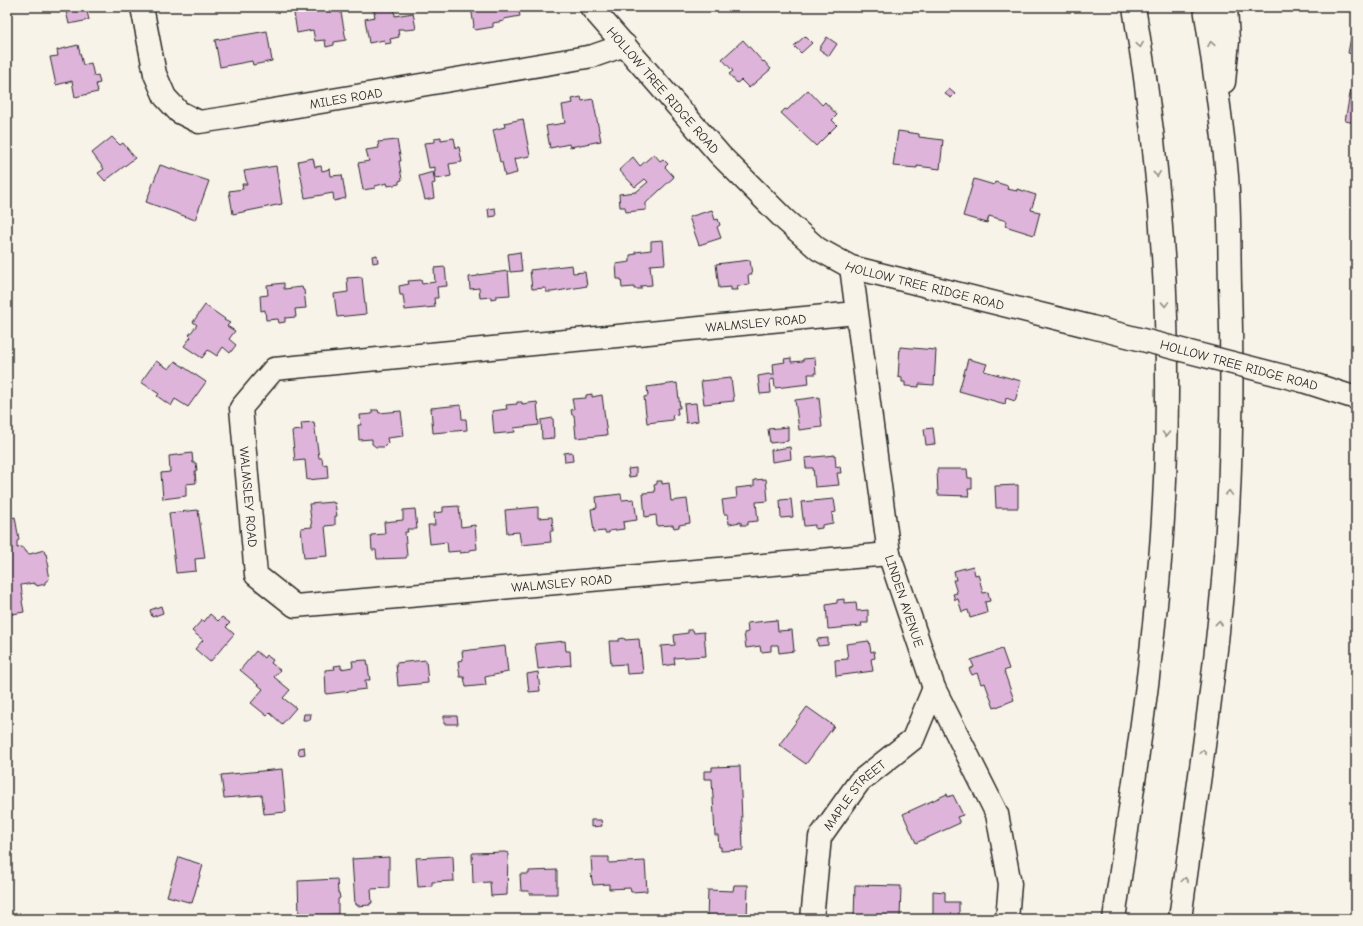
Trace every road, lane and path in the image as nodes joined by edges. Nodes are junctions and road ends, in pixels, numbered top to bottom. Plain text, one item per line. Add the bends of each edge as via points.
1 (142, 7) edge
2 (591, 7) edge
3 (1134, 7) edge
4 (1205, 7) edge
5 (1226, 7) edge
6 (626, 46) junction
7 (1221, 111) junction
8 (851, 266) junction
9 (856, 313) junction
10 (1356, 398) edge
11 (889, 554) junction
12 (934, 688) junction
13 (812, 919) edge
14 (1007, 919) edge
15 (1114, 919) edge
16 (1180, 919) edge

1 - 6 main road, MILES ROAD via 155,74 165,96 179,112 199,122 593,56
2 - 6 main road, HOLLOW TREE RIDGE ROAD
3 -> 15 main road via 1151,119 1159,198 1167,408 1160,553 1153,631
7 -> 4 main road
5 - 7 main road via 1228,41
6 - 8 main road, HOLLOW TREE RIDGE ROAD via 720,155 784,219 818,249
16 -> 7 main road via 1216,651 1229,506 1232,356 1227,178
8 - 9 main road, LINDEN AVENUE
8 - 10 main road, HOLLOW TREE RIDGE ROAD, bridge via 1303,380
9 - 11 main road, LINDEN AVENUE
9 - 11 main road, WALMSLEY ROAD via 274,369 241,408 256,575 295,606
11 - 12 main road, LINDEN AVENUE
12 - 13 main road, MAPLE STREET via 913,739 859,782 820,837
12 - 14 main road, LINDEN AVENUE via 998,814 1010,884

